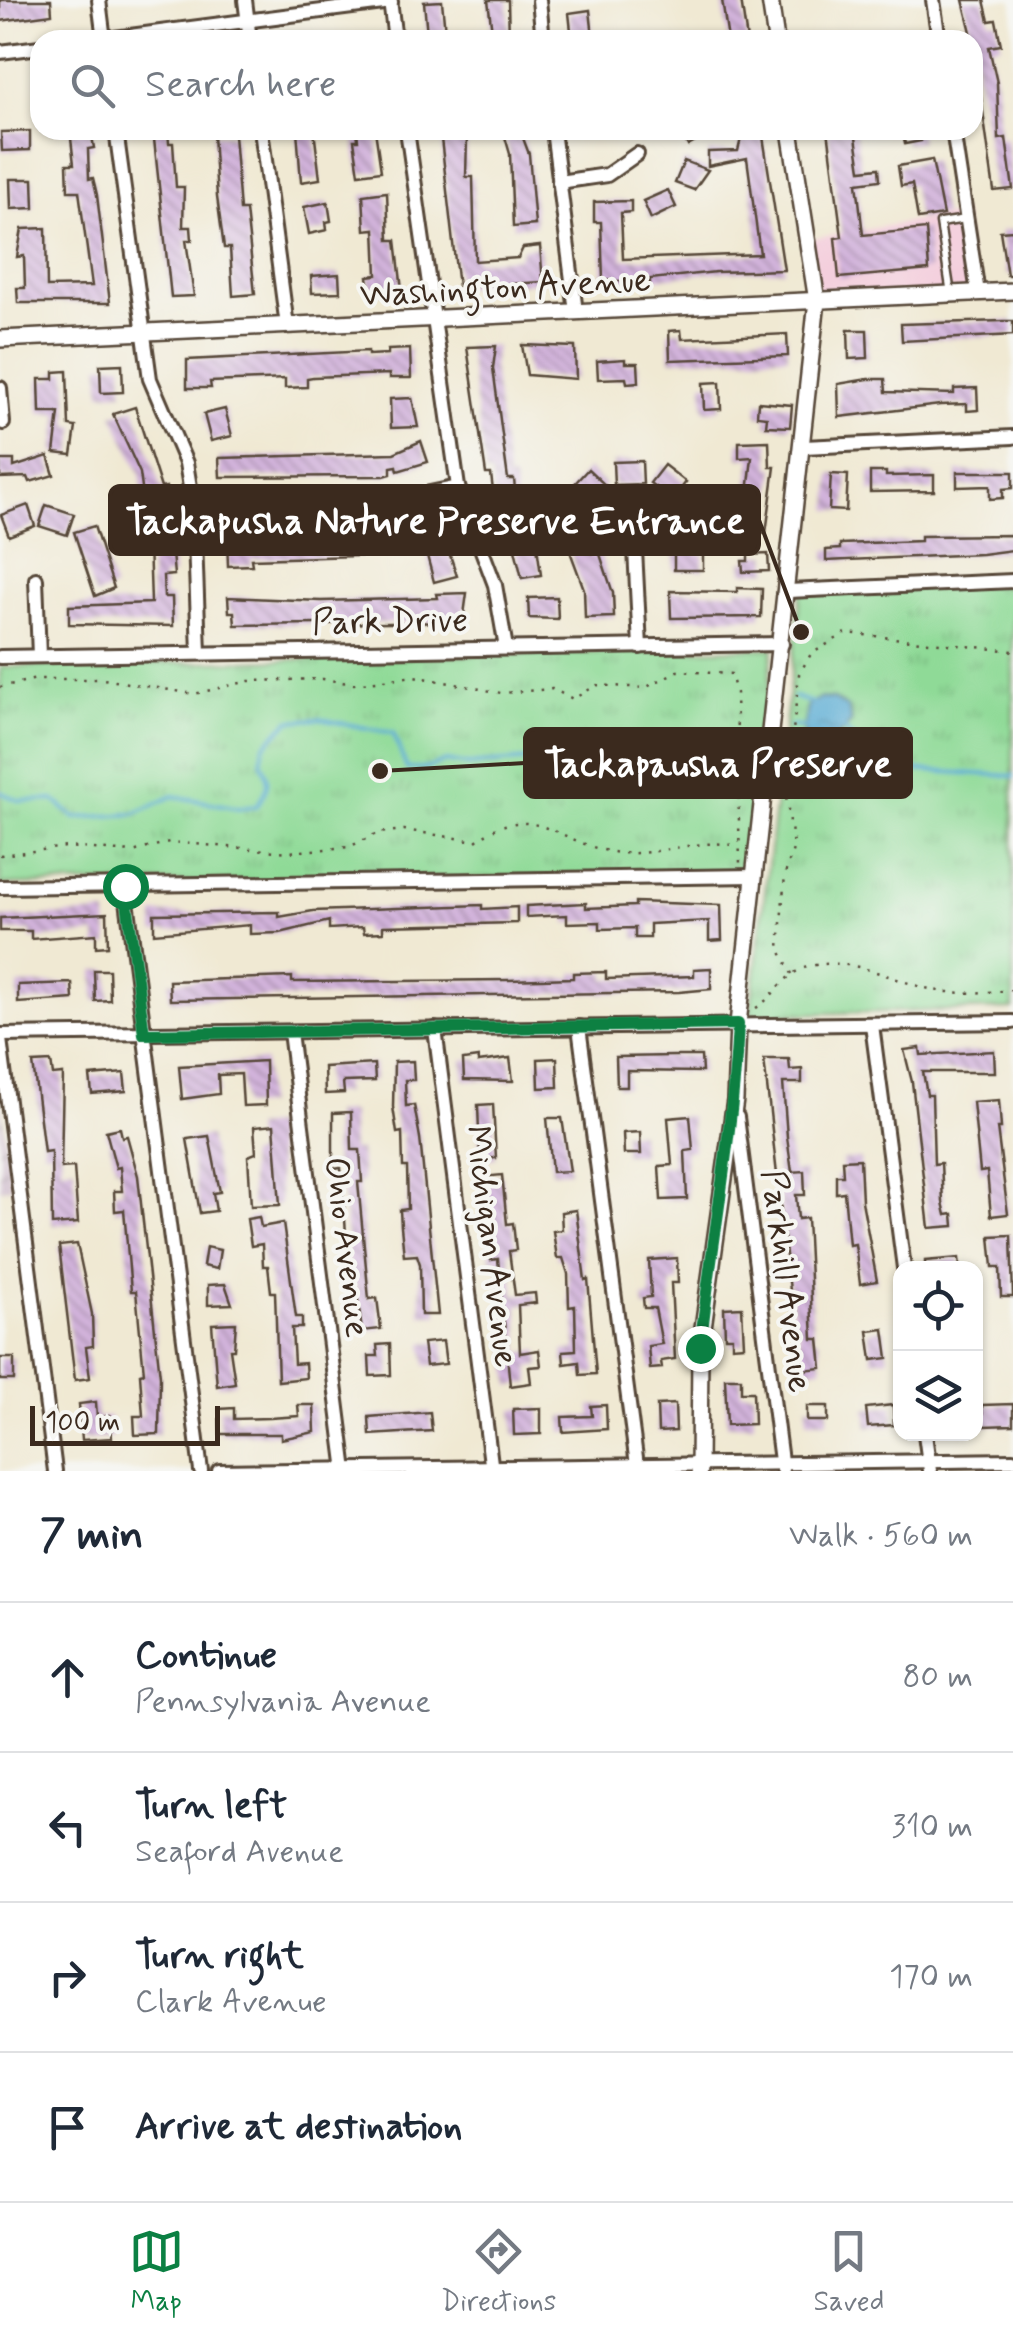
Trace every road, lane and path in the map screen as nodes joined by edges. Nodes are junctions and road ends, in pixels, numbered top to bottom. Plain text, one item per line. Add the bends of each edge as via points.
1 (99, 0) edge
2 (244, 0) edge
3 (538, 0) edge
4 (770, 0) edge
5 (934, 0) edge
6 (390, 1) edge
7 (247, 21) junction
8 (101, 30) edge
9 (178, 30) edge
10 (248, 30) edge
11 (394, 30) edge
12 (542, 30) edge
13 (774, 30) edge
14 (938, 30) edge
15 (30, 48) edge
16 (0, 52) edge
17 (117, 140) edge
18 (263, 140) edge
19 (408, 140) edge
20 (555, 140) edge
21 (792, 140) edge
22 (955, 140) edge
23 (637, 154) dead end
24 (560, 182) junction
25 (967, 219) junction
26 (1013, 291) edge
27 (978, 293) junction
28 (951, 294) junction
29 (817, 300) junction
30 (576, 312) junction
31 (432, 319) junction
32 (287, 326) junction
33 (142, 333) junction
34 (0, 339) edge
35 (0, 388) edge
36 (4, 423) dead end
37 (1013, 437) edge
38 (804, 447) junction
39 (458, 486) junction
40 (194, 511) junction
41 (634, 530) dead end
42 (36, 579) dead end
43 (1013, 580) edge
44 (788, 591) junction
45 (782, 644) junction
46 (640, 646) junction
47 (506, 648) junction
48 (1013, 650) edge
49 (198, 653) junction
50 (39, 656) junction
51 (0, 657) edge
52 (0, 687) edge
53 (738, 846) junction
54 (0, 855) edge
55 (740, 864) dead end
56 (756, 876) junction
57 (125, 886) junction
58 (0, 888) edge
59 (792, 974) junction
60 (1013, 990) edge
61 (755, 1009) dead end
62 (1013, 1022) edge
63 (738, 1024) junction
64 (872, 1024) junction
65 (580, 1027) junction
66 (435, 1029) junction
67 (290, 1032) junction
68 (144, 1034) junction
69 (0, 1037) edge
70 (734, 1100) junction
71 (903, 1261) edge
72 (927, 1441) edge
73 (1013, 1460) edge
74 (637, 1464) junction
75 (930, 1466) edge
76 (699, 1468) edge
77 (782, 1468) edge
78 (492, 1469) edge
79 (346, 1470) edge
80 (55, 1471) edge
81 (200, 1471) edge
82 (219, 1471) edge

1 - 8 street
2 - 7 street
3 - 12 street
4 - 13 street
5 - 14 street
6 - 7 street
6 - 11 street
7 - 9 street
7 - 10 street
15 - 16 street
17 - 33 street
18 - 32 street
19 - 31 street
20 - 24 street
21 - 29 street
22 - 25 street
23 - 24 street via 607,175
24 - 30 street
25 - 27 street
25 - 28 lane via 940,224
26 - 27 street, Washington Avenue
27 - 28 street, Washington Avenue
28 - 29 street, Washington Avenue
29 - 30 street, Washington Avenue
29 - 38 street
30 - 31 street, Washington Avenue
31 - 32 street, Washington Avenue
31 - 39 street
32 - 33 street, Washington Avenue
33 - 34 street, Washington Avenue
33 - 40 street via 150,379 186,463
35 - 36 street
37 - 38 street
38 - 44 street
39 - 40 street via 369,506
39 - 47 street via 495,585
40 - 49 street
41 - 46 street
42 - 50 street
43 - 44 street
44 - 45 street
45 - 46 street, Park Drive
45 - 56 street
46 - 47 street, Park Drive
47 - 49 street, Park Drive
48 - 59 path via 846,633 811,654 799,674 786,797 794,846 780,948
49 - 50 street, Park Drive
50 - 51 street, Park Drive
52 - 53 path via 37,679 104,679 194,694 250,681 354,684 414,676 501,693 552,689 573,699 597,686 645,688 677,671 723,671 734,680 740,749
53 - 54 path via 620,853 521,820 498,824 476,841 404,830 349,847 289,852 169,842 133,852 66,847
53 - 55 path
56 - 57 street
56 - 63 street
57 - 58 street
57 - 68 street
59 - 60 path via 844,963 936,991
59 - 61 path
62 - 64 street
63 - 64 street
63 - 65 street
63 - 70 street
64 - 71 street
65 - 66 street
65 - 74 street
66 - 67 street
66 - 78 street, Michigan Avenue
67 - 68 street
67 - 79 street, Ohio Avenue
68 - 69 street
68 - 81 street
69 - 80 street
70 - 76 street via 700,1348
70 - 77 street, Parkhill Avenue
72 - 75 street
73 - 75 street
74 - 76 street
74 - 78 street
75 - 77 street
76 - 77 street
78 - 79 street
79 - 82 street

